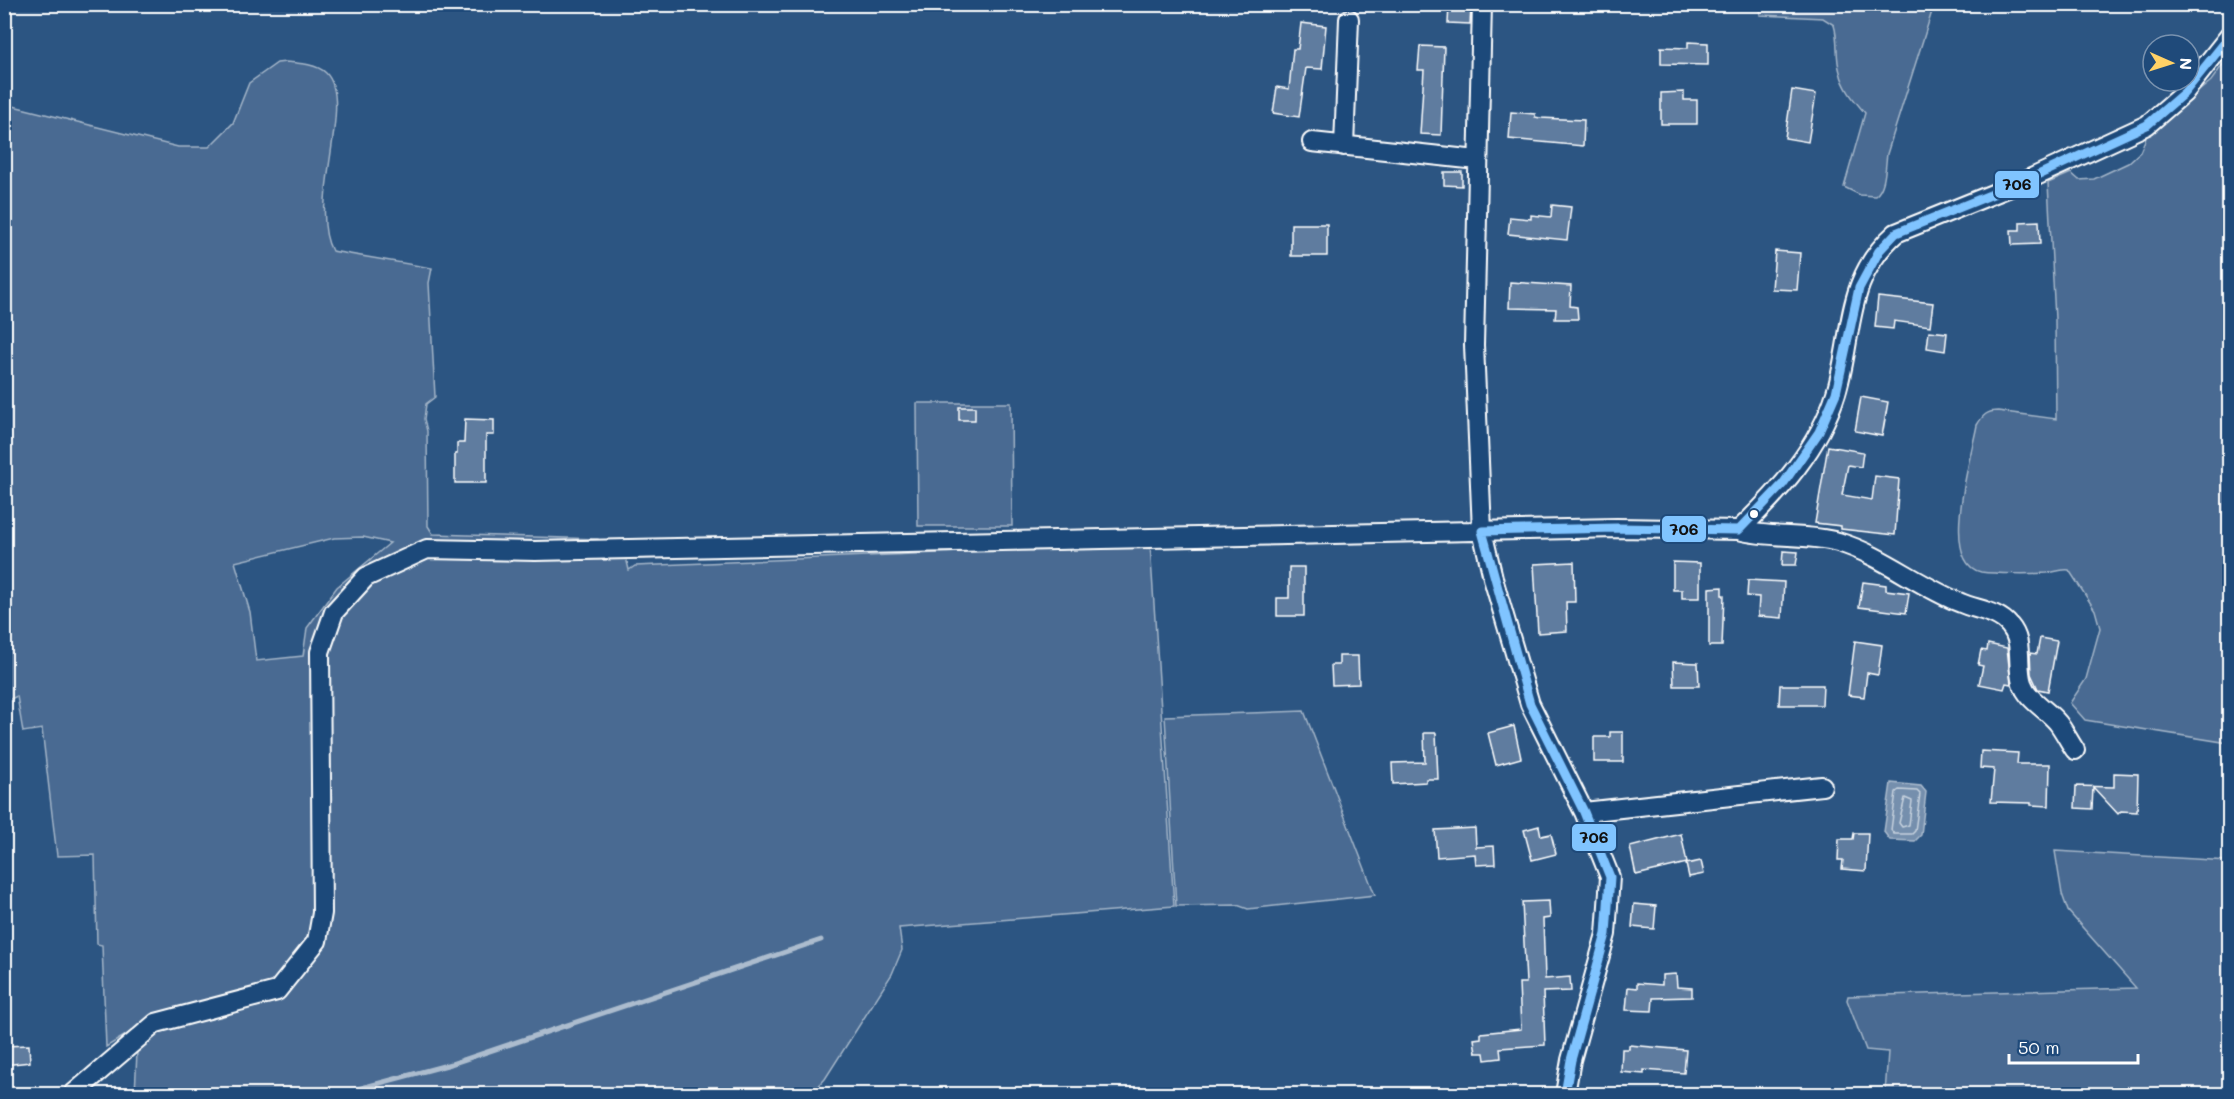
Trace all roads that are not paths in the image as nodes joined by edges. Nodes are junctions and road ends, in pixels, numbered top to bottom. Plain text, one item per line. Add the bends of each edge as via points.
1 (1482, 4) edge
2 (1349, 19) dead end
3 (2229, 35) edge
4 (1312, 142) dead end
5 (1344, 146) junction
6 (1477, 160) junction
7 (1739, 530) junction
8 (1482, 531) junction
9 (2075, 750) dead end
10 (1822, 786) dead end
11 (1584, 812) junction
12 (73, 1095) edge
13 (1565, 1095) edge

1 - 6 street
2 - 5 street
3 - 7 street via 2184,93 2147,125 2025,181 1896,233 1879,248 1855,297 1836,392 1814,444 1765,505
4 - 5 street
5 - 6 street
6 - 8 street via 1474,345
7 - 8 street
7 - 9 street via 1837,542 1862,551 1959,603 1995,614 2016,635 2021,682 2029,696 2057,722
8 - 11 street via 1530,704
8 - 12 street via 535,551 428,549 366,578 334,612 320,652 322,913 317,941 277,991 156,1023
10 - 11 street
11 - 13 street via 1610,877 1606,934

